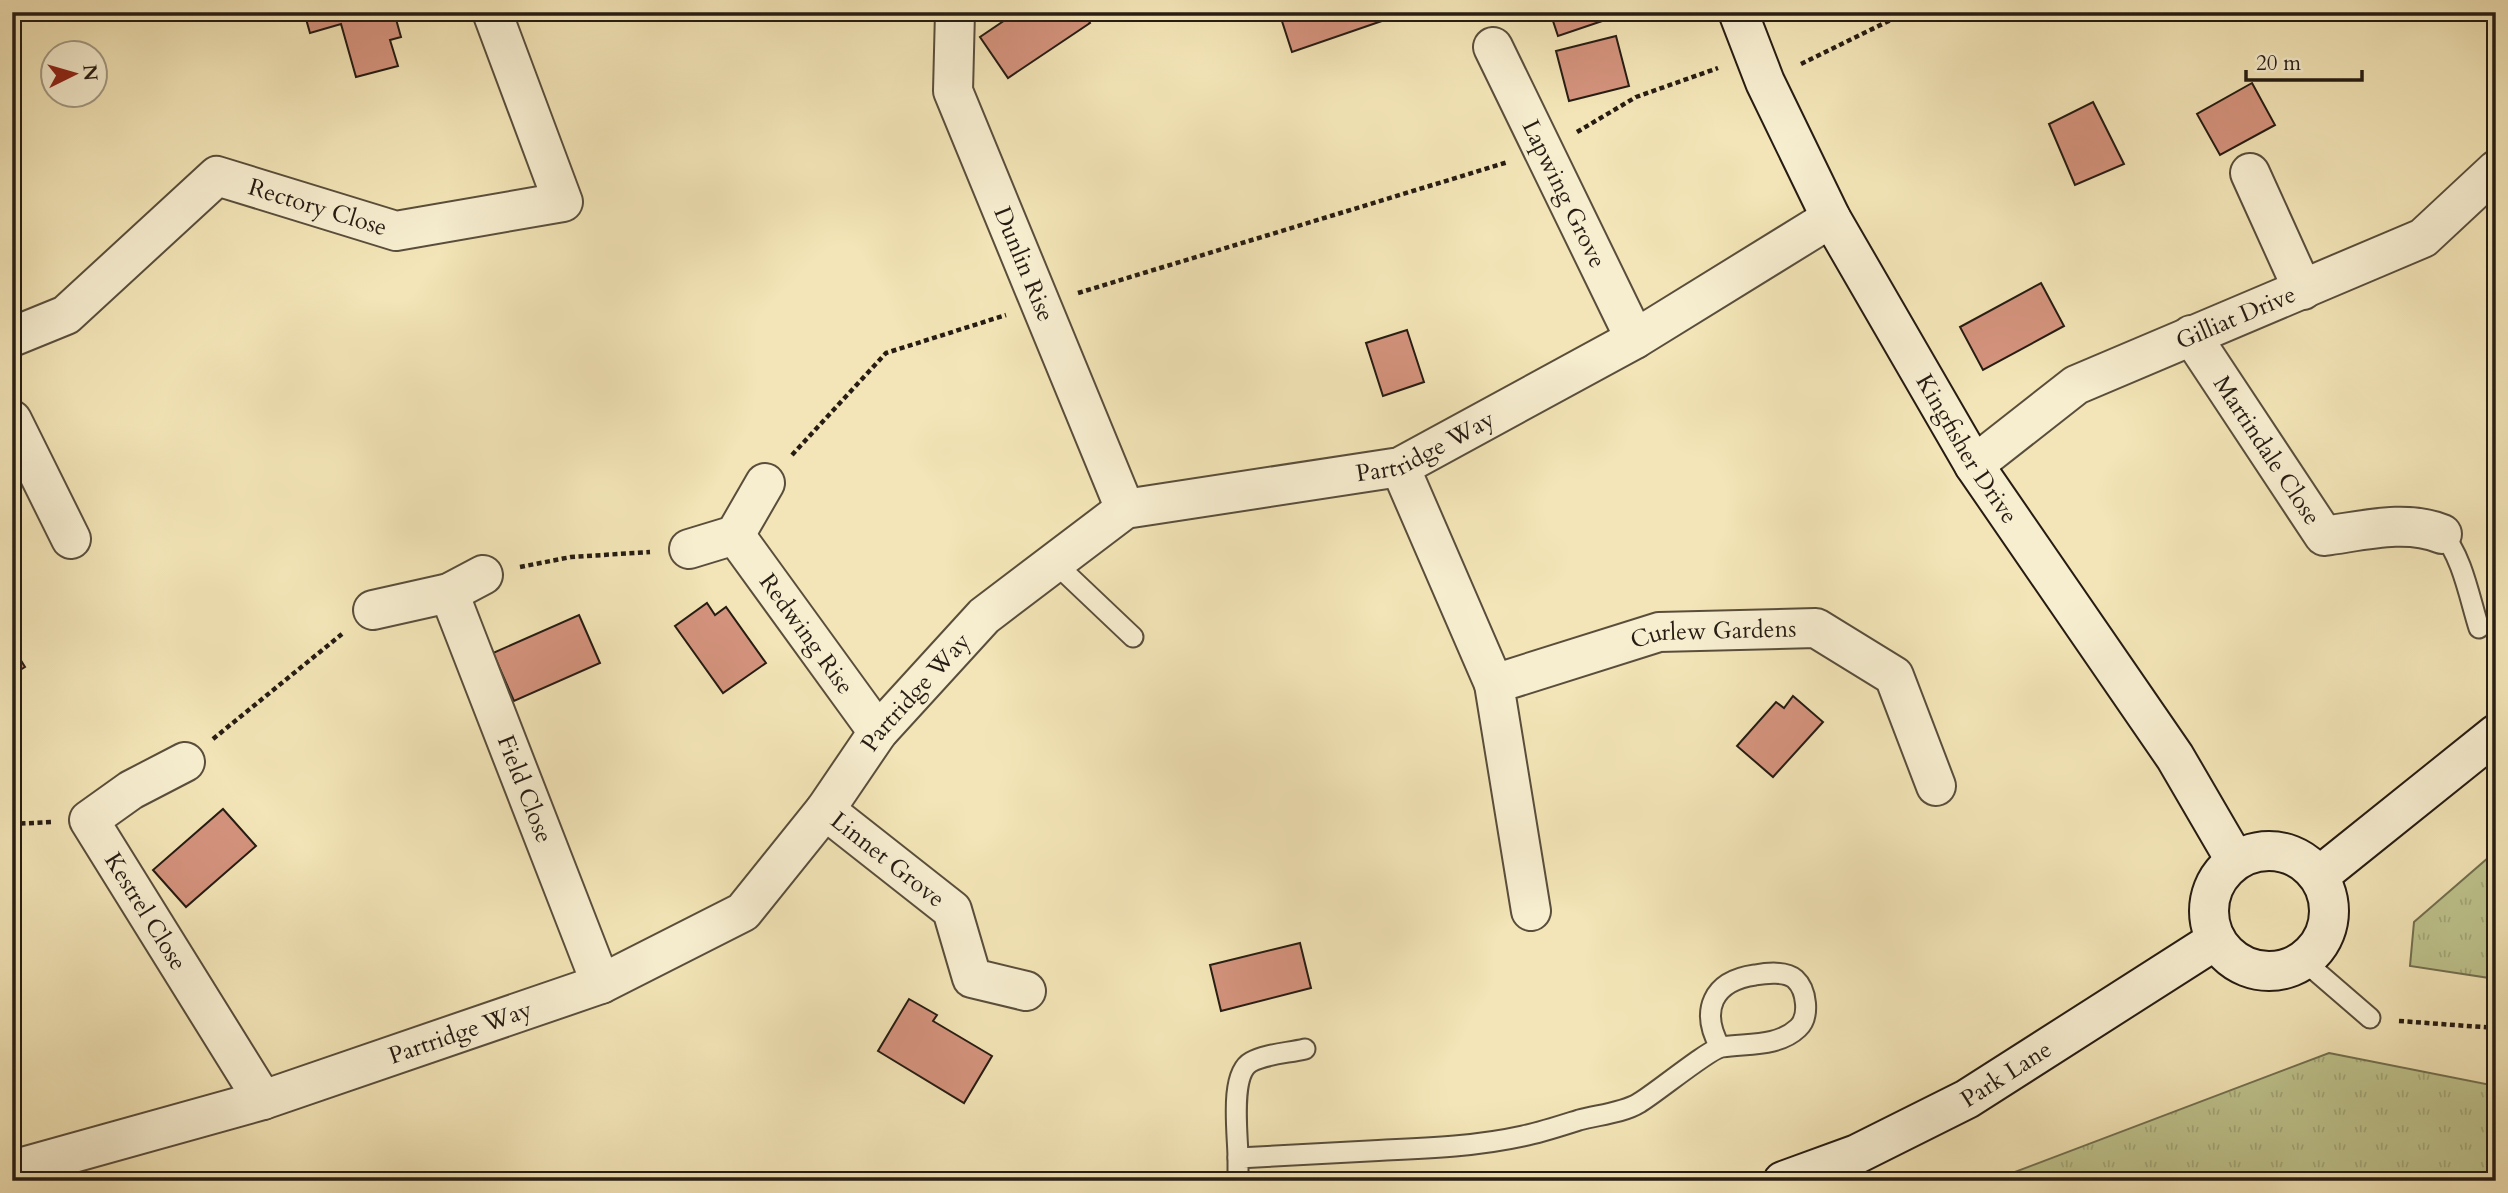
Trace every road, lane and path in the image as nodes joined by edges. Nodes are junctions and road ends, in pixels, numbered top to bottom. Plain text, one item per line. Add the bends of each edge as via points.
1 (492, 12) edge
2 (956, 12) edge
3 (1738, 12) edge
4 (1907, 12) edge
5 (1493, 47) dead end
6 (1760, 68) junction
7 (1544, 151) junction
8 (2496, 170) edge
9 (2250, 173) dead end
10 (1831, 218) junction
11 (2303, 290) junction
12 (1042, 304) junction
13 (2191, 335) junction
14 (12, 337) edge
15 (1635, 339) junction
16 (12, 420) edge
17 (1974, 465) junction
18 (1400, 467) junction
19 (765, 484) joint
20 (1125, 509) junction
21 (2442, 534) joint
22 (735, 535) junction
23 (71, 539) dead end
24 (689, 549) joint
25 (1056, 564) junction
26 (483, 575) joint
27 (449, 593) junction
28 (373, 610) joint
29 (2479, 628) dead end
30 (1133, 637) dead end
31 (1494, 684) junction
32 (877, 732) junction
33 (2496, 734) edge
34 (185, 762) joint
35 (1936, 786) dead end
36 (825, 810) junction
37 (2235, 860) junction
38 (2319, 876) junction
39 (1531, 911) dead end
40 (2216, 940) junction
41 (2304, 961) junction
42 (601, 984) junction
43 (1026, 991) dead end
44 (2370, 1018) joint
45 (2496, 1028) edge
46 (1720, 1047) junction
47 (1304, 1049) dead end
48 (263, 1100) junction
49 (1238, 1158) junction
50 (12, 1170) edge
51 (1238, 1181) edge
52 (1783, 1181) edge

1 - 14 street, Rectory Close via 563,202 396,231 217,176 66,315
2 - 12 street, Dunlin Rise via 953,91
3 - 6 street, Kingfisher Drive
4 - 6 path
5 - 7 street, Lapwing Grove
6 - 7 path via 1636,97
6 - 10 street, Kingfisher Drive
7 - 12 path
7 - 15 street, Lapwing Grove
8 - 11 street, Gilliat Drive via 2423,238
9 - 11 street
10 - 15 street, Partridge Way
10 - 17 street, Kingfisher Drive
11 - 13 street, Gilliat Drive
12 - 19 path via 886,353
12 - 20 street, Dunlin Rise
13 - 17 street, Gilliat Drive via 2076,385
13 - 21 street, Martindale Close via 2324,536 2407,526
15 - 18 street, Partridge Way
16 - 23 street
17 - 37 street, Kingfisher Drive via 2175,757
18 - 20 street, Partridge Way
18 - 31 street
19 - 22 street
20 - 25 street, Partridge Way
21 - 29 lane via 2455,554
22 - 24 street
22 - 32 street, Redwing Rise
24 - 26 path via 571,557
25 - 30 lane
25 - 32 street, Partridge Way via 984,616
26 - 27 street
27 - 28 street
27 - 42 street, Field Close
28 - 34 path
31 - 35 street, Curlew Gardens via 1659,632 1816,628 1894,676
31 - 39 street
32 - 36 street, Partridge Way
33 - 38 street
34 - 48 street, Kestrel Close via 131,790 89,820
36 - 42 street, Partridge Way via 743,912
36 - 43 street, Linnet Grove via 952,910 972,978
37 - 38 street via 2271,850 2290,854
37 - 40 street via 2213,888 2210,923
38 - 41 street via 2328,893 2327,931
40 - 41 street via 2228,956 2265,972 2286,970
40 - 52 street, Park Lane via 1967,1099 1857,1154
41 - 44 lane
42 - 48 street, Partridge Way
44 - 45 path
46 - 46 lane via 1765,1042 1799,1027 1805,1005 1795,978 1751,975 1721,989 1712,999 1710,1016
46 - 49 lane via 1637,1104 1522,1136 1448,1147
47 - 49 lane via 1252,1061 1242,1070 1237,1087
48 - 50 street, Partridge Way
49 - 51 lane

